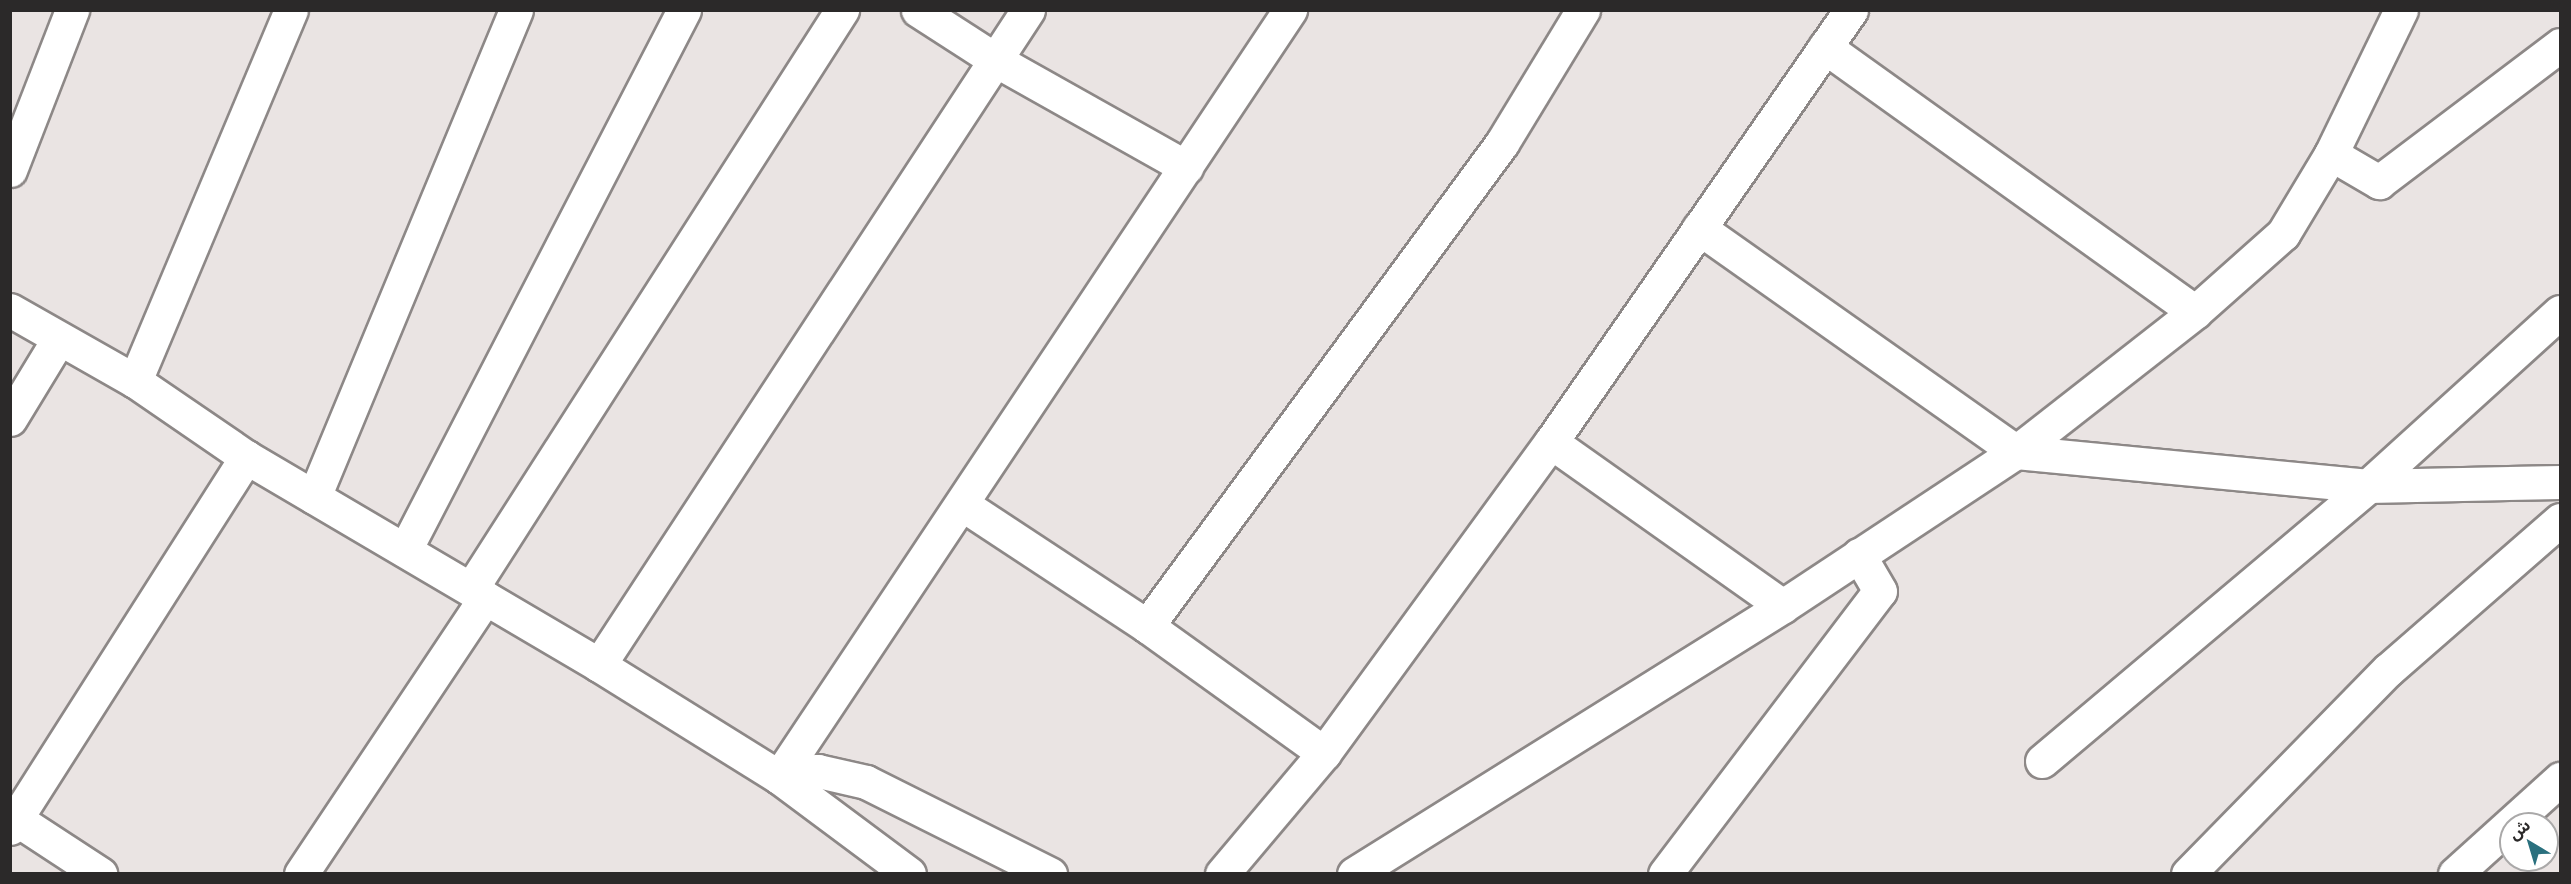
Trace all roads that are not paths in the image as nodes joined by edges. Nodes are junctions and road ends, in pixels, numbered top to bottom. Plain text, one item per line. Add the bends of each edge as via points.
1 (72, 10) edge
2 (291, 10) edge
3 (516, 10) edge
4 (684, 10) edge
5 (842, 10) edge
6 (918, 10) edge
7 (1028, 10) edge
8 (1290, 10) edge
9 (1583, 10) edge
10 (1851, 10) edge
11 (2401, 10) edge
12 (2560, 45) edge
13 (1825, 47) junction
14 (997, 61) junction
15 (2331, 154) junction
16 (1186, 167) junction
17 (10, 170) edge
18 (1699, 228) junction
19 (10, 310) edge
20 (2195, 312) junction
21 (2560, 312) edge
22 (58, 340) junction
23 (135, 381) junction
24 (10, 419) edge
25 (1551, 442) junction
26 (2016, 452) junction
27 (246, 457) junction
28 (2560, 482) edge
29 (2368, 486) junction
30 (314, 497) junction
31 (962, 504) junction
32 (2560, 520) edge
33 (405, 550) junction
34 (1859, 555) junction
35 (478, 593) junction
36 (1783, 606) junction
37 (1147, 626) junction
38 (599, 665) junction
39 (1324, 753) junction
40 (2042, 762) dead end
41 (778, 777) junction
42 (2560, 779) edge
43 (12, 821) edge
44 (100, 873) edge
45 (301, 873) edge
46 (909, 873) edge
47 (1050, 873) edge
48 (1222, 873) edge
49 (1354, 873) edge
50 (1665, 873) edge
51 (2188, 873) edge
52 (2455, 873) edge

1 - 17 street
2 - 23 street
3 - 30 street
4 - 33 street
5 - 35 street
6 - 14 street
7 - 14 street
8 - 16 street
9 - 37 street via 1502,143
10 - 13 street
11 - 15 street
12 - 15 street via 2379,182
13 - 18 street
13 - 20 street
14 - 16 street
14 - 38 street
15 - 20 street via 2283,234
16 - 31 street
18 - 25 street
18 - 26 street
19 - 22 street
20 - 26 street
21 - 29 street
22 - 23 street
22 - 24 street
23 - 27 street
25 - 36 street
25 - 39 street
26 - 29 street
26 - 34 street
27 - 30 street
27 - 43 street
28 - 29 street
29 - 40 street
30 - 33 street
31 - 37 street
31 - 41 street
32 - 51 street via 2388,670
33 - 35 street
34 - 36 street
34 - 50 street via 1880,591
35 - 38 street
35 - 45 street
36 - 49 street
37 - 39 street
38 - 41 street
39 - 48 street
41 - 46 street
41 - 47 street via 818,771 866,782
42 - 52 street
43 - 44 street

